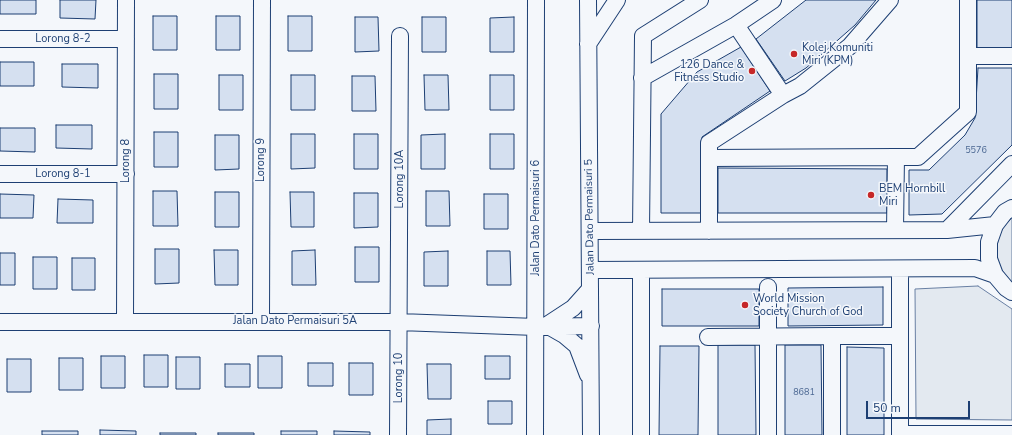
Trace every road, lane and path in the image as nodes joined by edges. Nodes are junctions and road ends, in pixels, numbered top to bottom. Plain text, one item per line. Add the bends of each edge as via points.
1 (126, 0) edge
2 (262, 0) edge
3 (536, 0) edge
4 (588, 0) edge
5 (617, 0) edge
6 (700, 0) edge
7 (890, 0) edge
8 (968, 0) edge
9 (771, 1) edge
10 (736, 25) junction
11 (400, 36) dead end
12 (0, 39) edge
13 (126, 39) junction
14 (587, 45) junction
15 (968, 56) junction
16 (1012, 56) edge
17 (642, 78) junction
18 (783, 95) junction
19 (896, 157) junction
20 (709, 158) junction
21 (1012, 164) edge
22 (0, 174) edge
23 (126, 174) junction
24 (1012, 208) edge
25 (995, 225) junction
26 (895, 230) junction
27 (947, 230) junction
28 (590, 231) junction
29 (641, 231) junction
30 (709, 231) junction
31 (590, 270) junction
32 (641, 270) junction
33 (900, 270) junction
34 (995, 275) junction
35 (768, 287) dead end
36 (590, 289) junction
37 (1012, 292) edge
38 (261, 321) junction
39 (0, 322) edge
40 (125, 322) junction
41 (399, 322) junction
42 (591, 326) junction
43 (543, 327) junction
44 (832, 336) junction
45 (900, 336) junction
46 (708, 337) dead end
47 (768, 337) junction
48 (592, 383) junction
49 (900, 434) edge
50 (1012, 434) edge
51 (398, 435) edge
52 (535, 435) edge
53 (591, 435) edge
54 (641, 435) edge
55 (768, 435) edge
56 (832, 435) edge

1 - 13 street, Lorong 8
2 - 38 street, Lorong 9
3 - 43 street, Jalan Dato Permaisuri 6
4 - 14 street, Jalan Dato Permaisuri 5
5 - 14 street
6 - 17 street via 643,36
7 - 18 street via 850,46 800,86
8 - 15 street
9 - 10 street
10 - 17 street
10 - 18 street
11 - 41 street, Lorong 10A
12 - 13 street, Lorong 8-2
13 - 23 street, Lorong 8
14 - 28 street, Jalan Dato Permaisuri 5
15 - 16 street
15 - 19 street via 968,112 918,157
17 - 29 street
18 - 20 street via 709,143
19 - 20 street
19 - 26 street
20 - 30 street
21 - 27 street
22 - 23 street, Lorong 8-1
23 - 40 street, Lorong 8
24 - 25 street via 1005,212
25 - 27 street
25 - 34 street via 989,242 989,259
26 - 27 street
26 - 30 street
28 - 29 street
28 - 31 street, Jalan Dato Permaisuri 5
29 - 30 street
31 - 32 street
31 - 36 street, Jalan Dato Permaisuri 5
32 - 33 street
32 - 54 street
33 - 34 street via 975,268
33 - 45 street
34 - 37 street
35 - 47 street
36 - 42 street, Jalan Dato Permaisuri 5
36 - 43 street via 573,308
38 - 40 street, Jalan Dato Permaisuri 5A
38 - 41 street, Jalan Dato Permaisuri 5A
39 - 40 street, Jalan Dato Permaisuri 5A
41 - 43 street, Jalan Dato Permaisuri 5A
41 - 51 street, Lorong 10
42 - 43 street, Jalan Dato Permaisuri 5A
42 - 48 street, Jalan Dato Permaisuri 5
43 - 48 street via 564,335 577,346
43 - 52 street, Jalan Dato Permaisuri 6
44 - 45 street
44 - 47 street
44 - 56 street
45 - 49 street
46 - 47 street
47 - 55 street
48 - 53 street, Jalan Dato Permaisuri 5
49 - 50 street

